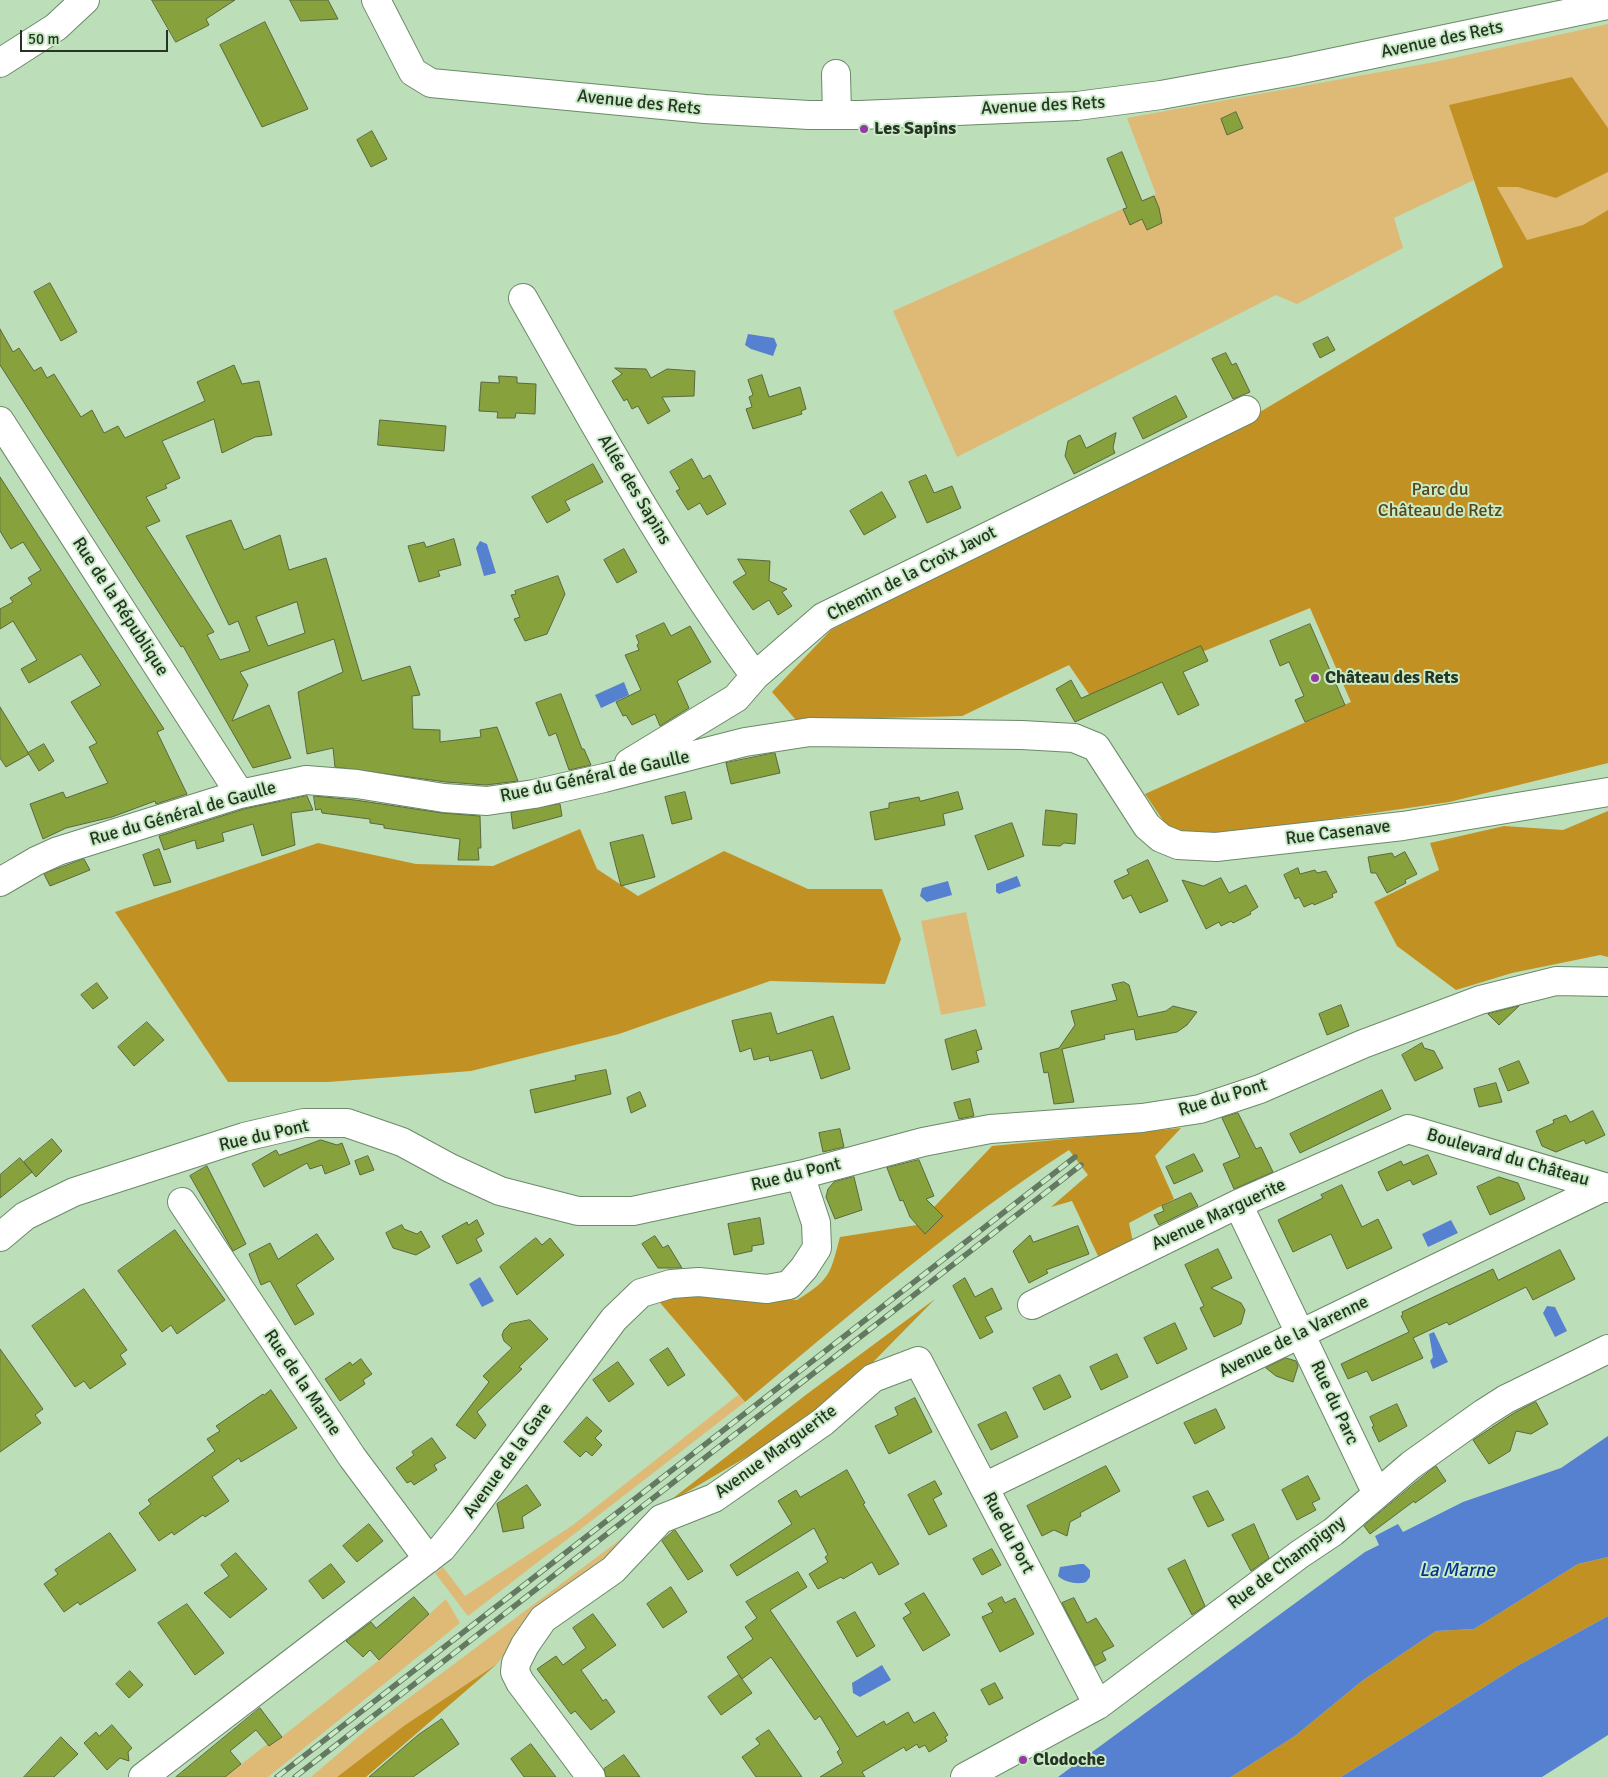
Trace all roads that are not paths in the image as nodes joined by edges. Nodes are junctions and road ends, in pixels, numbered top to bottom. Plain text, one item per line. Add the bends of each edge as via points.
1 (85, 0) edge
2 (376, 0) edge
3 (1608, 4) edge
4 (1558, 8) edge
5 (0, 63) edge
6 (836, 74) dead end
7 (837, 115) junction
8 (523, 298) dead end
9 (1246, 410) dead end
10 (2, 429) edge
11 (755, 676) junction
12 (1107, 763) joint
13 (604, 778) junction
14 (1602, 789) edge
15 (240, 794) junction
16 (0, 882) edge
17 (1608, 982) edge
18 (1408, 1129) joint
19 (800, 1175) junction
20 (1606, 1187) edge
21 (182, 1202) dead end
22 (1238, 1204) junction
23 (0, 1237) edge
24 (1032, 1305) dead end
25 (1301, 1333) junction
26 (1608, 1349) edge
27 (918, 1361) joint
28 (984, 1487) junction
29 (1377, 1494) junction
30 (428, 1559) junction
31 (1098, 1705) junction
32 (143, 1777) edge
33 (591, 1777) edge
34 (965, 1777) edge

1 - 5 street via 56,27
2 - 7 street, Avenue des Rets via 413,72 431,83 705,109
3 - 4 street, Avenue des Rets
4 - 7 street, Avenue des Rets via 1322,65 1120,101 1077,106
6 - 7 street
8 - 11 street, Allée des Sapins via 677,563
9 - 11 street, Chemin de la Croix Javot via 823,617
10 - 15 street, Rue de la République
11 - 13 street, Chemin de la Croix Javot via 736,698
12 - 13 street, Rue du Général de Gaulle via 1096,747 1074,738 810,732 745,742
12 - 14 street, Rue Casenave via 1147,826 1161,838 1178,845 1216,847 1403,826
13 - 15 street, Rue du Général de Gaulle via 486,801 306,780
15 - 16 street, Rue du Général de Gaulle via 58,851
17 - 19 street, Rue du Pont via 1556,981 1480,1000 1363,1044 1260,1089 1200,1109 1142,1118 990,1129 923,1142
18 - 20 street, Boulevard du Château
18 - 22 street, Avenue Marguerite
19 - 23 street, Rue du Pont via 633,1211 578,1211 500,1191 402,1142 347,1123 304,1123 244,1137 74,1192 25,1216
19 - 30 street, Avenue de la Gare via 816,1223 817,1248 789,1285 767,1289 699,1282 671,1284 641,1293 614,1319 462,1523 442,1548
20 - 25 street, Avenue de la Varenne
21 - 30 street, Rue de la Marne via 347,1449
22 - 24 street, Avenue Marguerite
22 - 25 street, Rue du Parc
25 - 28 street, Avenue de la Varenne
25 - 29 street, Rue du Parc
26 - 29 street, Rue de Champigny via 1506,1399 1411,1465
27 - 28 street, Rue du Port
27 - 33 street, Avenue Marguerite via 873,1378 823,1422 714,1498 661,1519 613,1570 543,1619 524,1645 515,1672
28 - 31 street, Rue du Port
29 - 31 street, Rue de Champigny via 1333,1532
30 - 32 street, Avenue de la Gare
31 - 34 street, Rue de Champigny

